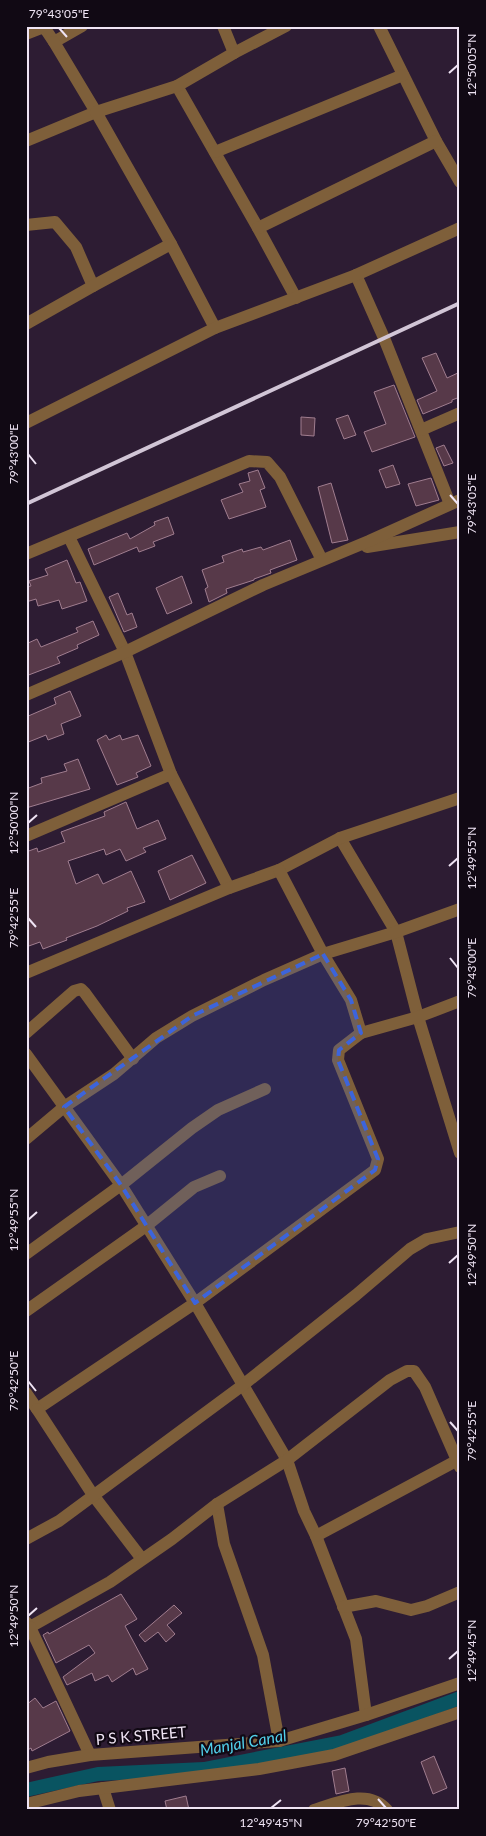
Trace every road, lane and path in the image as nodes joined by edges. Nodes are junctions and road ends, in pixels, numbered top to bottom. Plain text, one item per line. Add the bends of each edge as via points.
1 (44, 26) edge
2 (82, 26) edge
3 (223, 26) edge
4 (286, 26) edge
5 (379, 26) edge
6 (26, 34) edge
7 (54, 42) junction
8 (234, 53) junction
9 (403, 75) junction
10 (177, 86) junction
11 (96, 112) junction
12 (26, 141) edge
13 (436, 141) junction
14 (215, 152) junction
15 (460, 182) edge
16 (26, 225) edge
17 (258, 228) junction
18 (460, 228) edge
19 (171, 244) junction
20 (356, 275) junction
21 (93, 286) junction
22 (296, 298) junction
23 (26, 324) edge
24 (215, 328) junction
25 (460, 413) edge
26 (26, 423) edge
27 (421, 430) junction
28 (455, 502) edge
29 (460, 532) edge
30 (69, 537) junction
31 (347, 550) junction
32 (26, 554) edge
33 (322, 560) junction
34 (125, 652) junction
35 (26, 695) edge
36 (171, 774) junction
37 (460, 799) edge
38 (26, 836) edge
39 (340, 838) junction
40 (279, 870) junction
41 (229, 888) junction
42 (460, 909) edge
43 (396, 932) junction
44 (322, 954) junction
45 (26, 973) edge
46 (460, 1001) edge
47 (418, 1018) junction
48 (361, 1032) junction
49 (26, 1034) edge
50 (26, 1054) edge
51 (133, 1059) junction
52 (265, 1089) dead end
53 (64, 1107) junction
54 (26, 1139) edge
55 (460, 1153) edge
56 (220, 1176) dead end
57 (121, 1185) junction
58 (146, 1226) junction
59 (460, 1232) edge
60 (26, 1254) edge
61 (195, 1303) junction
62 (26, 1311) edge
63 (243, 1385) junction
64 (26, 1393) edge
65 (37, 1409) junction
66 (287, 1460) junction
67 (458, 1464) edge
68 (93, 1495) junction
69 (217, 1504) junction
70 (316, 1536) junction
71 (26, 1539) edge
72 (142, 1560) junction
73 (460, 1592) edge
74 (343, 1607) junction
75 (28, 1624) edge
76 (460, 1683) edge
77 (460, 1712) edge
78 (366, 1715) junction
79 (279, 1741) junction
80 (90, 1755) junction
81 (26, 1768) edge
82 (103, 1788) junction
83 (26, 1804) edge
84 (110, 1810) edge
85 (314, 1810) edge
86 (387, 1810) edge

1 - 6 street
1 - 7 street
2 - 7 street
3 - 8 street
4 - 8 street
5 - 9 street
7 - 11 street
8 - 10 street
9 - 13 street
9 - 14 street
10 - 11 street
10 - 14 street
11 - 12 street
11 - 19 street
13 - 15 street
13 - 17 street
14 - 17 street
16 - 21 street via 55,222 76,247
17 - 22 street
18 - 20 street
19 - 21 street
19 - 24 street
20 - 22 street
20 - 27 street
21 - 23 street
22 - 24 street
24 - 26 street
25 - 27 street
27 - 28 street
28 - 31 street
29 - 31 street
30 - 32 street
30 - 33 street via 248,461 267,462 280,477
30 - 34 street
31 - 33 street
33 - 34 street
34 - 35 street
34 - 36 street
36 - 38 street
36 - 41 street
37 - 39 street
39 - 40 street
39 - 43 street
40 - 41 street
40 - 44 street
41 - 45 street
42 - 43 street
43 - 44 street
43 - 47 street
44 - 48 street via 351,1000
44 - 51 street via 192,1016 156,1038
46 - 47 street
47 - 48 street
47 - 55 street
48 - 61 street via 339,1050 338,1060 378,1159 376,1170
49 - 51 street via 74,990 81,989
50 - 53 street
51 - 53 street
52 - 57 street via 212,1114
53 - 54 street
53 - 57 street
56 - 58 street via 194,1187
57 - 58 street
57 - 60 street
58 - 61 street
58 - 62 street
59 - 63 street via 427,1239 410,1249
61 - 63 street
61 - 65 street
63 - 66 street
63 - 68 street
64 - 65 street
65 - 68 street
66 - 67 street via 390,1380 414,1371 425,1387
66 - 69 street
66 - 70 street
67 - 70 street
68 - 71 street
68 - 72 street
69 - 72 street
69 - 79 street via 224,1544 263,1655
70 - 74 street
72 - 75 street via 110,1582
73 - 74 street via 411,1610 376,1600
74 - 78 street via 356,1639
75 - 80 street
76 - 78 street, P S K STREET
77 - 82 street via 334,1755 259,1769
78 - 79 street, P S K STREET
79 - 80 street, P S K STREET
80 - 81 street, P S K STREET
82 - 83 street
82 - 84 street
85 - 86 street via 367,1798

